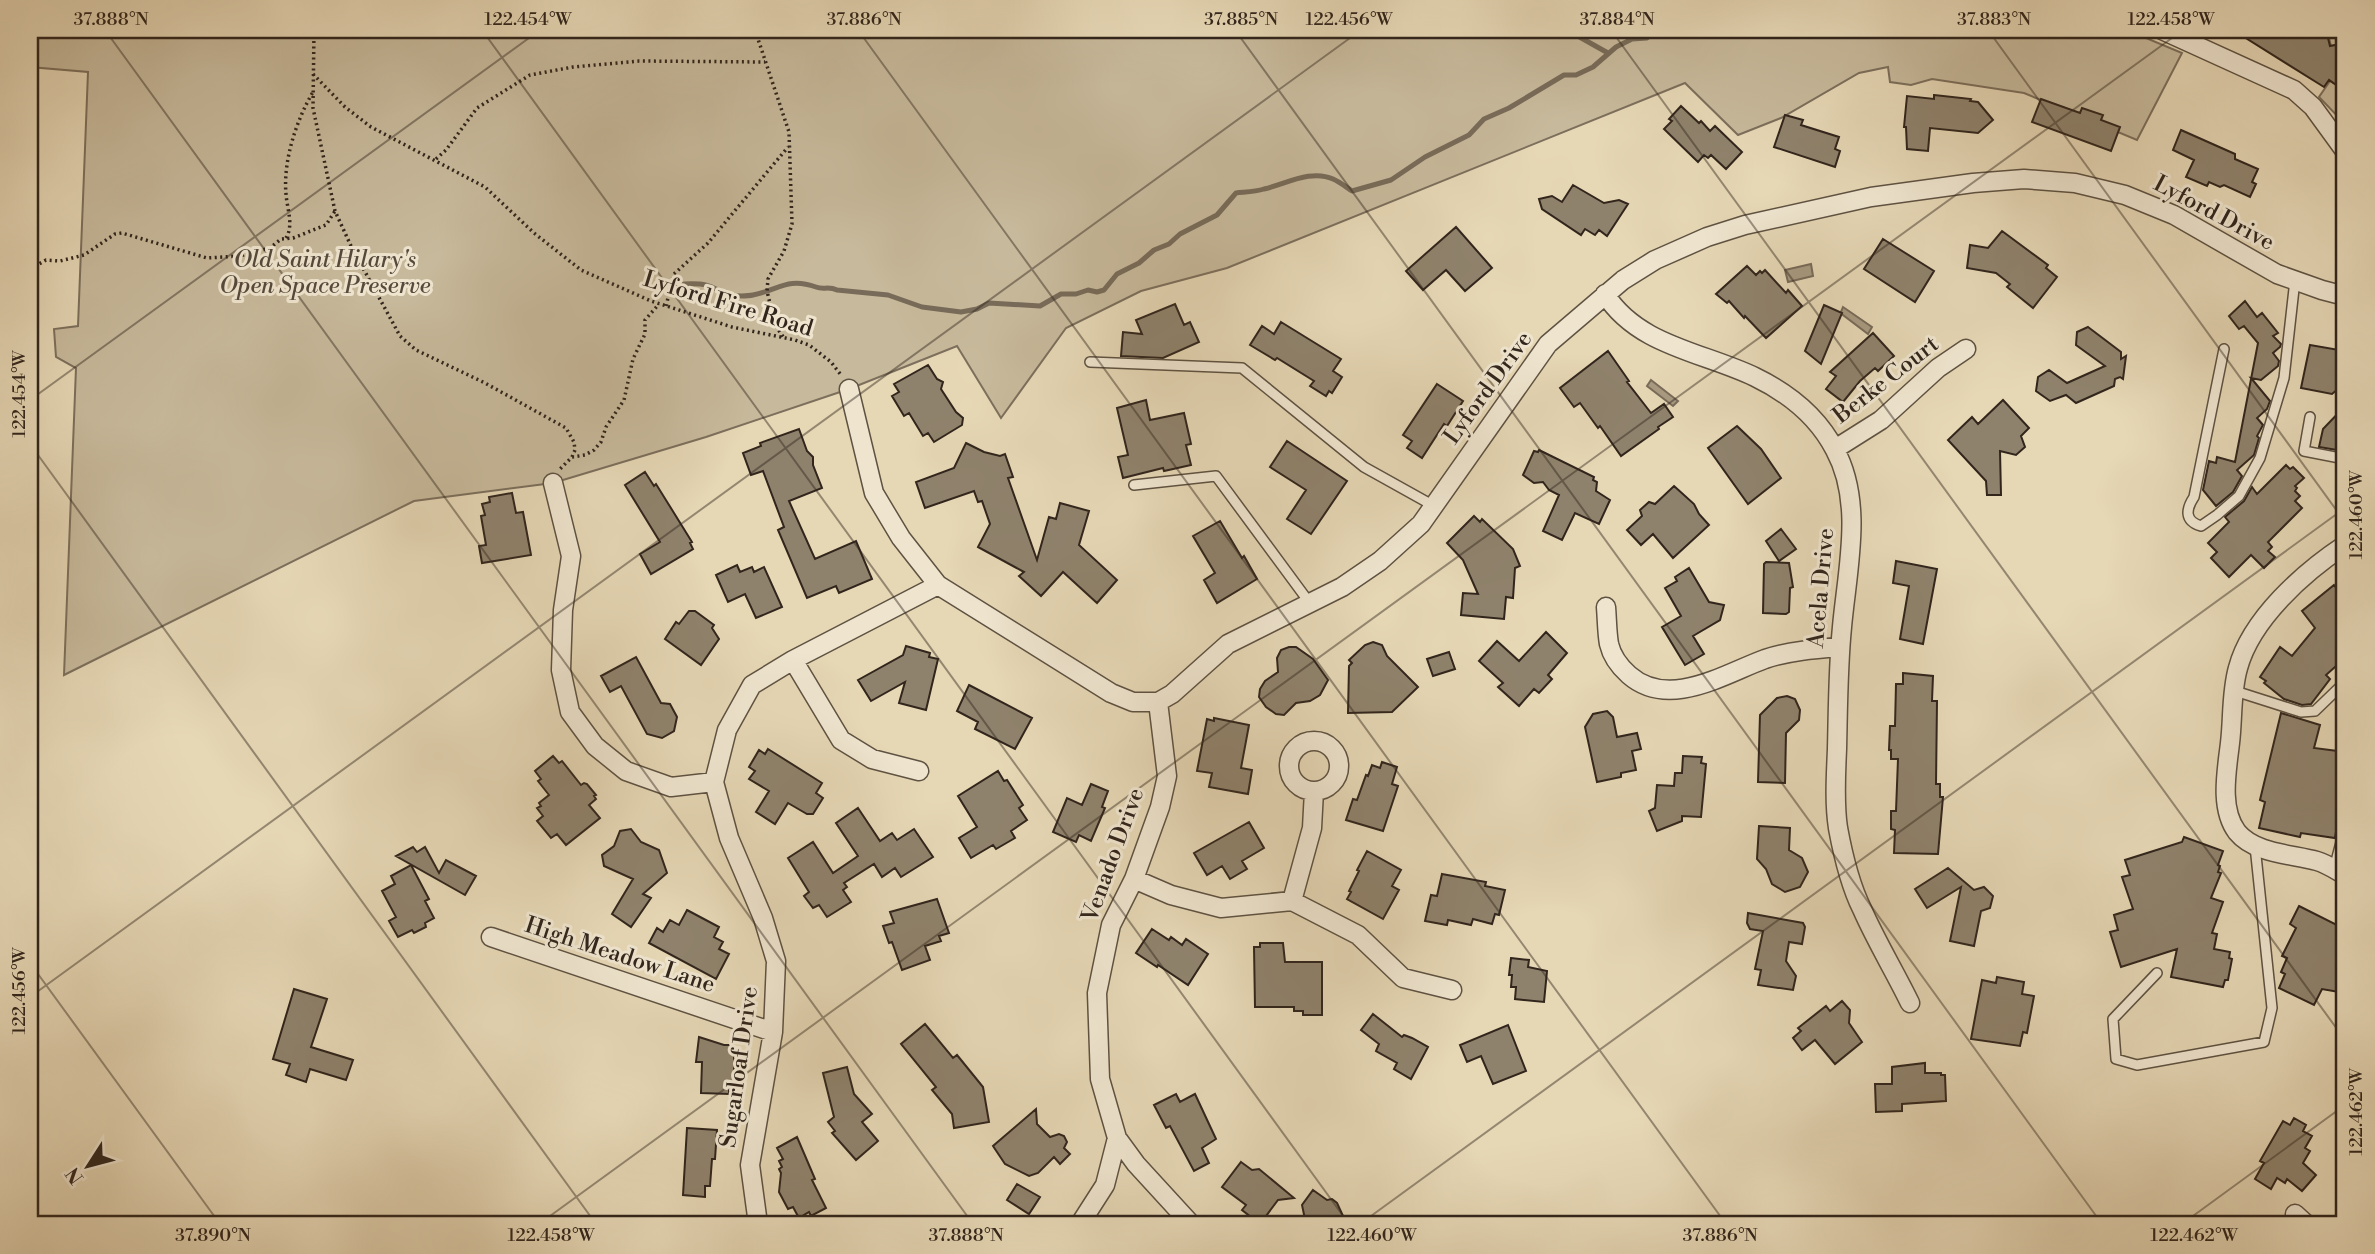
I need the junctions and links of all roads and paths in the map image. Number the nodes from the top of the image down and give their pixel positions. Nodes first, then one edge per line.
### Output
1 (314, 30) edge
2 (755, 30) edge
3 (2162, 30) edge
4 (765, 62) junction
5 (313, 74) junction
6 (313, 91) junction
7 (789, 145) junction
8 (2345, 150) edge
9 (436, 159) junction
10 (335, 211) junction
11 (286, 238) junction
12 (30, 269) edge
13 (2295, 280) junction
14 (1605, 294) junction
15 (2345, 296) edge
16 (659, 304) junction
17 (666, 306) junction
18 (784, 338) junction
19 (1966, 349) dead end
20 (2224, 349) dead end
21 (1090, 362) dead end
22 (849, 389) joint
23 (2310, 417) dead end
24 (1835, 449) junction
25 (572, 457) junction
26 (2345, 459) edge
27 (554, 483) joint
28 (1134, 485) dead end
29 (1434, 506) junction
30 (2345, 545) edge
31 (938, 585) junction
32 (1309, 602) junction
33 (1606, 607) dead end
34 (1840, 647) junction
35 (793, 660) junction
36 (2345, 682) edge
37 (2235, 691) junction
38 (1158, 702) junction
39 (919, 771) dead end
40 (714, 782) junction
41 (1314, 791) dead end
42 (2345, 827) edge
43 (2255, 846) junction
44 (2340, 872) edge
45 (1134, 879) junction
46 (1292, 901) junction
47 (491, 937) dead end
48 (2157, 974) dead end
49 (1452, 990) dead end
50 (1910, 1003) dead end
51 (773, 1032) junction
52 (1117, 1138) junction
53 (758, 1224) edge
54 (1080, 1224) edge
55 (1191, 1224) edge

1 - 5 path
2 - 4 path
3 - 8 street
4 - 7 path
4 - 9 path
5 - 6 path
5 - 9 path, Lyford Fire Road
6 - 10 path
6 - 11 path
7 - 17 path
7 - 18 path
9 - 16 path, Lyford Fire Road
10 - 11 path
10 - 25 path
11 - 12 path
13 - 14 street, Lyford Drive
13 - 15 street, Lyford Drive
13 - 20 lane
14 - 24 street, Acela Drive
14 - 29 street, Lyford Drive
16 - 17 path, Lyford Fire Road
16 - 25 path
17 - 18 path, Lyford Fire Road
18 - 22 path, Lyford Fire Road
19 - 24 street, Berke Court
21 - 29 lane
22 - 31 street
23 - 26 lane
24 - 34 street, Acela Drive
25 - 27 path
27 - 40 street
28 - 32 lane
29 - 32 street, Lyford Drive
30 - 37 street
31 - 35 street, Sugarloaf Drive
31 - 38 street
32 - 38 street, Lyford Drive
33 - 34 street
34 - 50 street, Acela Drive
35 - 39 street
35 - 40 street, Sugarloaf Drive
36 - 37 lane
37 - 43 street
38 - 45 street, Venado Drive
40 - 51 street, Sugarloaf Drive
41 - 46 street
42 - 44 lane
43 - 44 street
43 - 48 lane
45 - 46 street
45 - 52 street, Venado Drive
46 - 49 street
47 - 51 street, High Meadow Lane
51 - 53 street, Sugarloaf Drive
52 - 54 street
52 - 55 street

